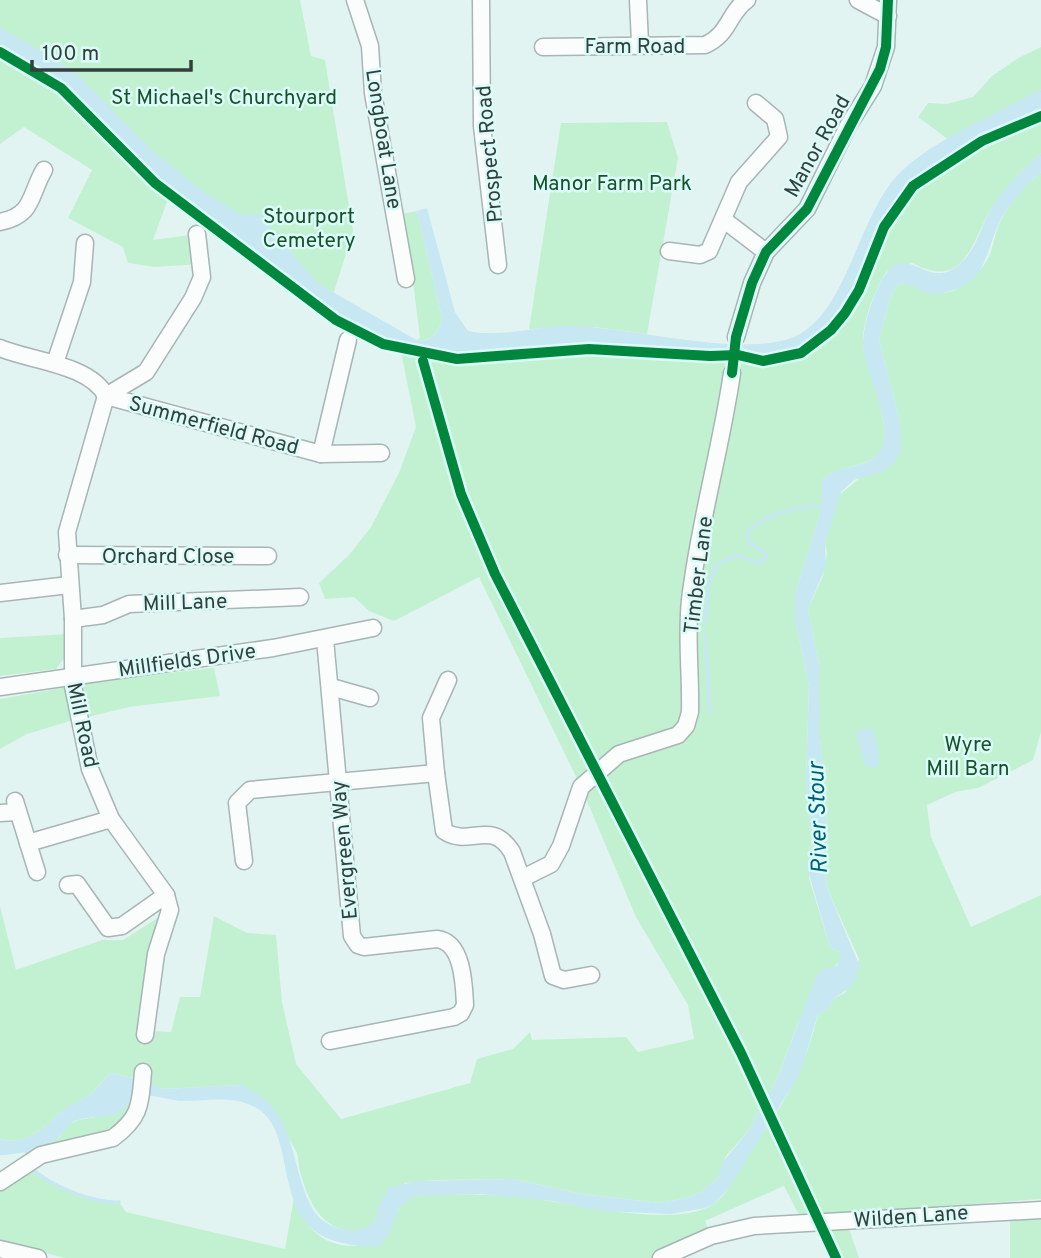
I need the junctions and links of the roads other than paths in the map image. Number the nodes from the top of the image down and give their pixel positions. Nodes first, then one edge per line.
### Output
1 (355, 0) edge
2 (481, 0) edge
3 (638, 0) edge
4 (858, 0) edge
5 (741, 2) edge
6 (888, 8) edge
7 (640, 43) junction
8 (543, 47) dead end
9 (756, 103) dead end
10 (44, 170) dead end
11 (724, 220) junction
12 (0, 222) edge
13 (197, 234) dead end
14 (85, 243) dead end
15 (669, 251) dead end
16 (766, 252) junction
17 (498, 265) dead end
18 (406, 279) dead end
19 (736, 337) dead end
20 (348, 340) dead end
21 (0, 348) edge
22 (55, 363) junction
23 (732, 373) dead end
24 (106, 396) junction
25 (382, 453) dead end
26 (321, 454) junction
27 (67, 555) junction
28 (268, 556) dead end
29 (69, 585) junction
30 (0, 593) edge
31 (300, 597) dead end
32 (74, 619) junction
33 (373, 628) dead end
34 (325, 639) junction
35 (72, 676) junction
36 (448, 680) dead end
37 (0, 687) edge
38 (331, 687) junction
39 (370, 698) dead end
40 (436, 773) junction
41 (339, 782) junction
42 (0, 813) edge
43 (111, 819) junction
44 (29, 843) junction
45 (244, 861) dead end
46 (37, 872) dead end
47 (523, 878) junction
48 (68, 885) dead end
49 (166, 895) junction
50 (591, 975) dead end
51 (145, 1035) dead end
52 (330, 1041) dead end
53 (143, 1072) dead end
54 (0, 1182) edge
55 (1041, 1210) edge
56 (0, 1249) edge
57 (38, 1258) edge
58 (661, 1258) edge

1 - 18 street, Longboat Lane
2 - 17 street, Prospect Road
3 - 7 street
4 - 6 street
5 - 7 street, Farm Road
6 - 16 street, Manor Road
7 - 8 street, Farm Road
9 - 11 street
10 - 12 street
11 - 15 street
11 - 16 street
13 - 24 street
14 - 22 street
16 - 19 street, Manor Road
20 - 26 street, Summerfield Road
21 - 22 street
22 - 24 street
23 - 47 street, Timber Lane
24 - 26 street, Summerfield Road
24 - 27 street, Mill Road
25 - 26 street, Summerfield Road
27 - 28 street, Orchard Close
27 - 29 street, Mill Road
29 - 30 street
29 - 32 street, Mill Road
31 - 32 street, Mill Lane
32 - 35 street, Mill Road
33 - 34 street, Millfields Drive
34 - 35 street, Millfields Drive
34 - 38 street, Evergreen Way
35 - 37 street, Millfields Drive
35 - 43 street, Mill Road
36 - 40 street
38 - 39 street
38 - 41 street, Evergreen Way
40 - 41 street
40 - 47 street
41 - 45 street
41 - 52 street, Evergreen Way
42 - 44 street
43 - 44 street
43 - 49 street, Mill Road
44 - 46 street
47 - 50 street
48 - 49 street
49 - 51 street
53 - 54 street
55 - 58 street, Wilden Lane
56 - 57 street

